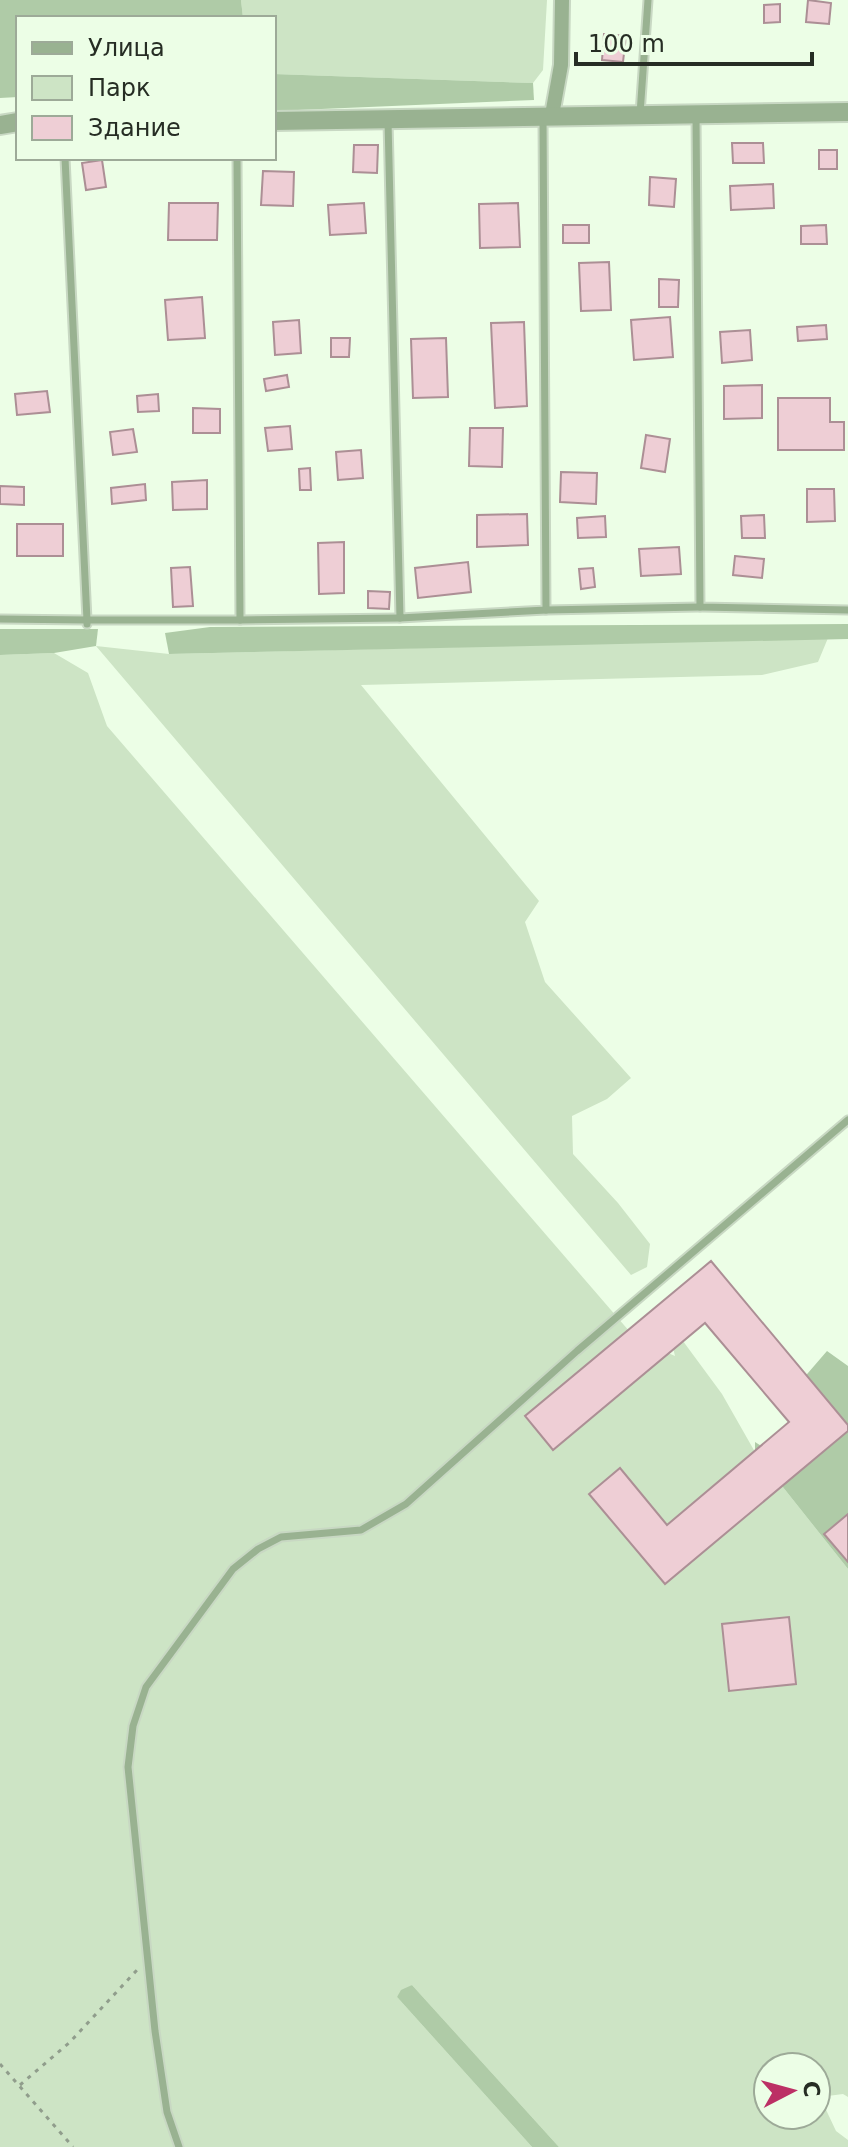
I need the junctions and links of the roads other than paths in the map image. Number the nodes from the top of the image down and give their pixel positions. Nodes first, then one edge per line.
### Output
1 (562, 0) edge
2 (648, 0) edge
3 (848, 112) edge
4 (640, 114) junction
5 (696, 114) junction
6 (548, 115) junction
7 (388, 119) junction
8 (276, 121) edge
9 (65, 160) edge
10 (237, 160) edge
11 (700, 607) junction
12 (546, 610) junction
13 (848, 610) edge
14 (400, 618) junction
15 (0, 619) edge
16 (240, 620) junction
17 (87, 622) junction
18 (848, 1120) edge
19 (179, 2147) edge

1 - 6 street
2 - 4 lane
3 - 5 street
4 - 5 street
4 - 6 street
5 - 11 lane
6 - 7 street
6 - 12 lane
7 - 8 street
7 - 14 lane
9 - 17 lane
10 - 16 lane
11 - 12 lane
11 - 13 lane
12 - 14 lane
14 - 16 lane
15 - 17 lane
16 - 17 lane
18 - 19 lane

